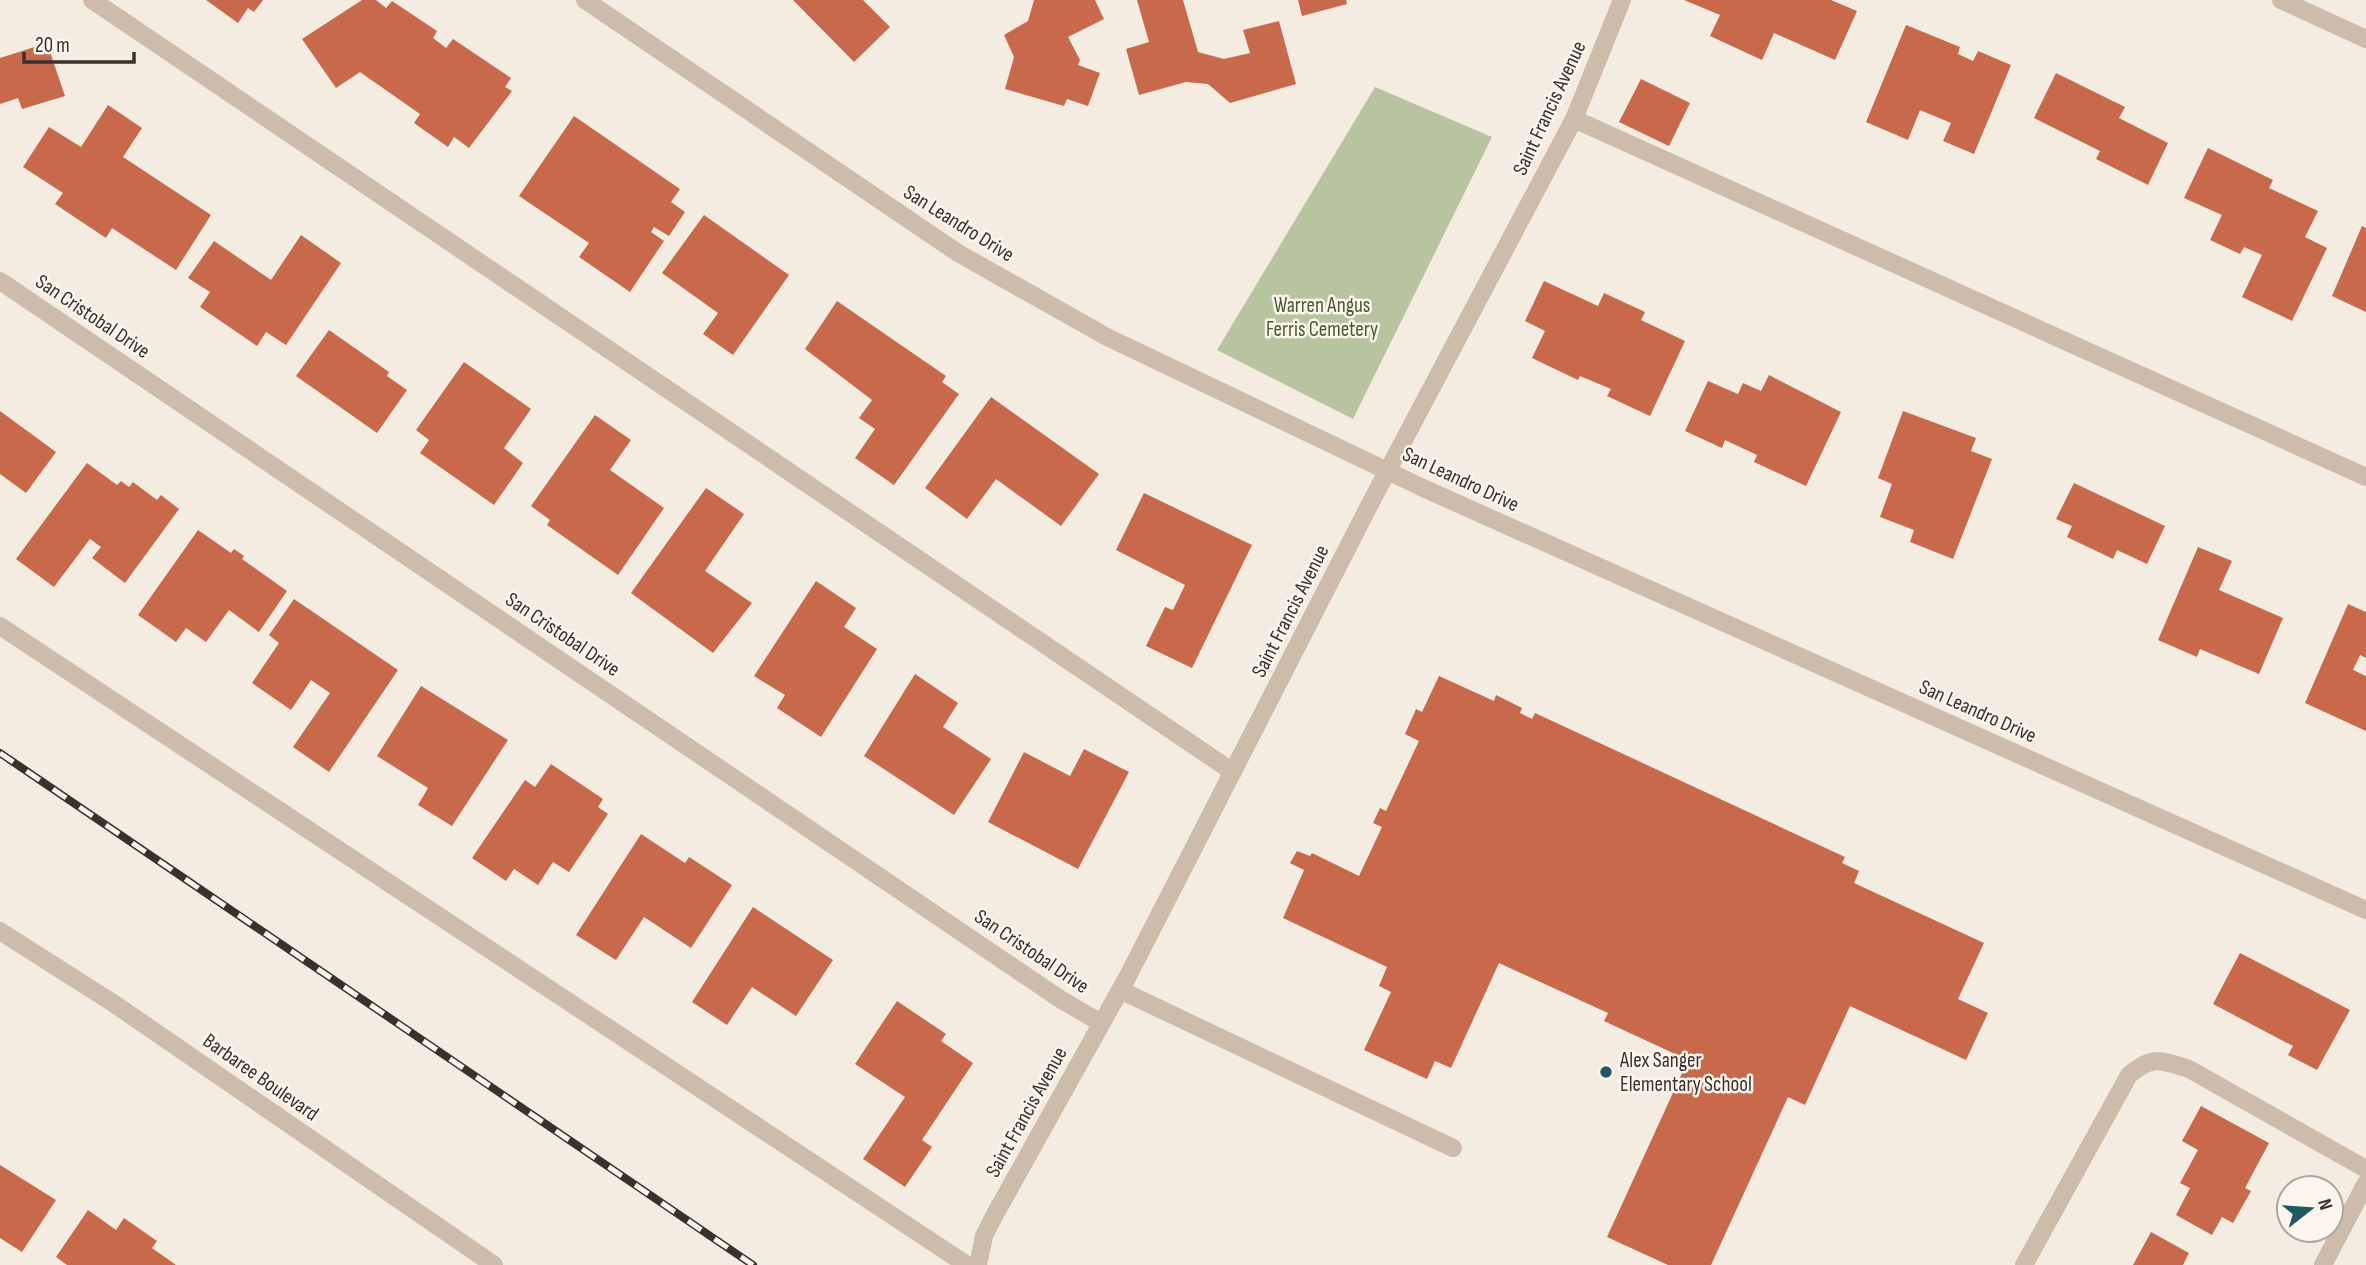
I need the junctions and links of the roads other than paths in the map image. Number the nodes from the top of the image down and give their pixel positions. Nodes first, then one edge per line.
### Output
1 (92, 0) edge
2 (584, 0) edge
3 (1622, 0) edge
4 (2281, 0) edge
5 (2366, 39) edge
6 (1574, 119) junction
7 (0, 281) edge
8 (1388, 470) junction
9 (2366, 477) edge
10 (0, 626) edge
11 (1233, 772) junction
12 (2366, 910) edge
13 (0, 931) edge
14 (1120, 990) junction
15 (1101, 1023) junction
16 (1453, 1148) dead end
17 (2366, 1169) edge
18 (2366, 1183) edge
19 (984, 1236) junction
20 (957, 1263) edge
21 (494, 1265) edge
22 (978, 1265) edge
23 (2024, 1265) edge
24 (2323, 1265) edge

1 - 11 street
2 - 8 street, San Leandro Drive
3 - 6 street, Saint Francis Avenue
4 - 5 street
6 - 8 street, Saint Francis Avenue
6 - 9 street
7 - 15 street, San Cristobal Drive
8 - 11 street, Saint Francis Avenue
8 - 12 street, San Leandro Drive
10 - 20 street
11 - 14 street, Saint Francis Avenue
13 - 21 street, Barbaree Boulevard
14 - 15 street, Saint Francis Avenue
14 - 16 street
15 - 19 street, Saint Francis Avenue
17 - 23 street
18 - 24 street
19 - 20 street, Saint Francis Avenue
19 - 22 street, Saint Francis Avenue

